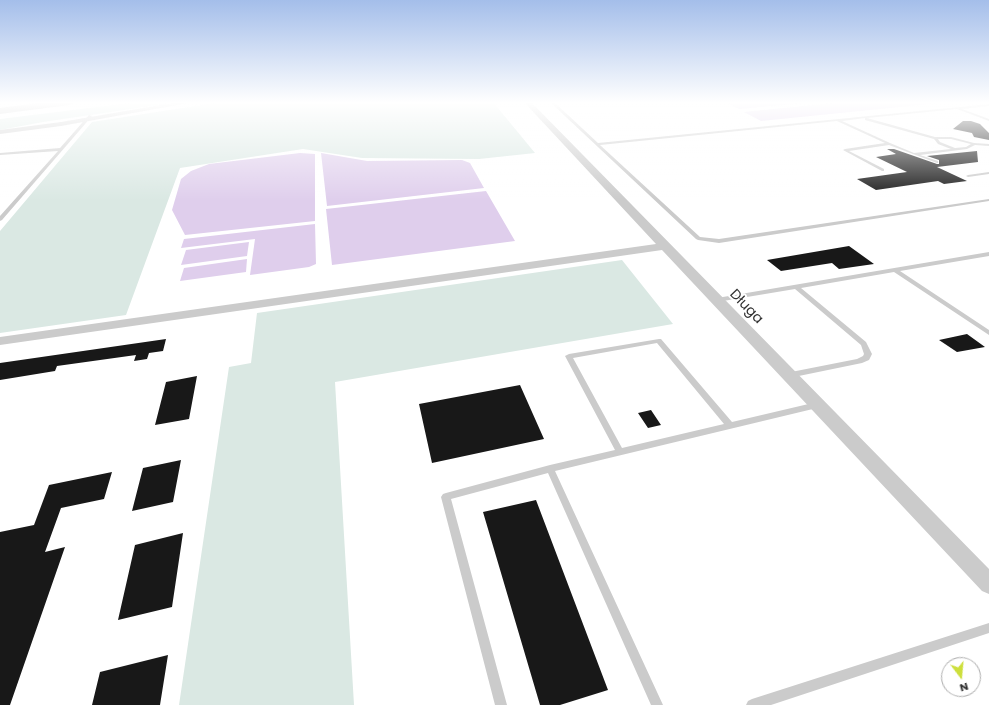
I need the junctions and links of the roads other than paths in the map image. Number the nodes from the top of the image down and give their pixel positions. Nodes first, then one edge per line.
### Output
1 (74, 135) edge
2 (559, 135) edge
3 (588, 135) edge
4 (689, 135) edge
5 (870, 135) edge
6 (924, 135) edge
7 (935, 138) junction
8 (598, 144) junction
9 (889, 144) junction
10 (974, 144) junction
11 (989, 145) edge
12 (62, 149) junction
13 (961, 149) junction
14 (0, 154) edge
15 (914, 154) junction
16 (937, 162) dead end
17 (882, 170) dead end
18 (989, 173) edge
19 (968, 176) dead end
20 (989, 200) edge
21 (0, 219) edge
22 (665, 246) junction
23 (989, 254) edge
24 (895, 270) junction
25 (797, 286) junction
26 (717, 300) junction
27 (989, 333) edge
28 (0, 341) edge
29 (789, 375) junction
30 (817, 405) junction
31 (730, 426) junction
32 (620, 452) junction
33 (550, 469) junction
34 (989, 584) edge
35 (989, 628) edge
36 (501, 705) edge
37 (657, 705) edge
38 (752, 705) edge

1 - 12 lane
2 - 22 street, Długa
3 - 8 lane
4 - 8 lane
5 - 9 lane
6 - 7 lane
7 - 10 lane
7 - 13 lane
8 - 20 lane
9 - 15 lane
9 - 17 lane
10 - 11 lane
10 - 13 lane
12 - 14 lane
12 - 21 lane
13 - 15 lane
15 - 16 lane
18 - 19 lane
22 - 26 street, Długa
22 - 28 street
23 - 24 lane
24 - 25 lane
24 - 27 lane
25 - 26 lane
25 - 29 lane
26 - 29 street, Długa
29 - 30 street, Długa
30 - 31 lane
30 - 34 street, Długa
31 - 32 lane
31 - 32 lane
32 - 33 lane
33 - 36 lane
33 - 37 lane
35 - 38 lane

